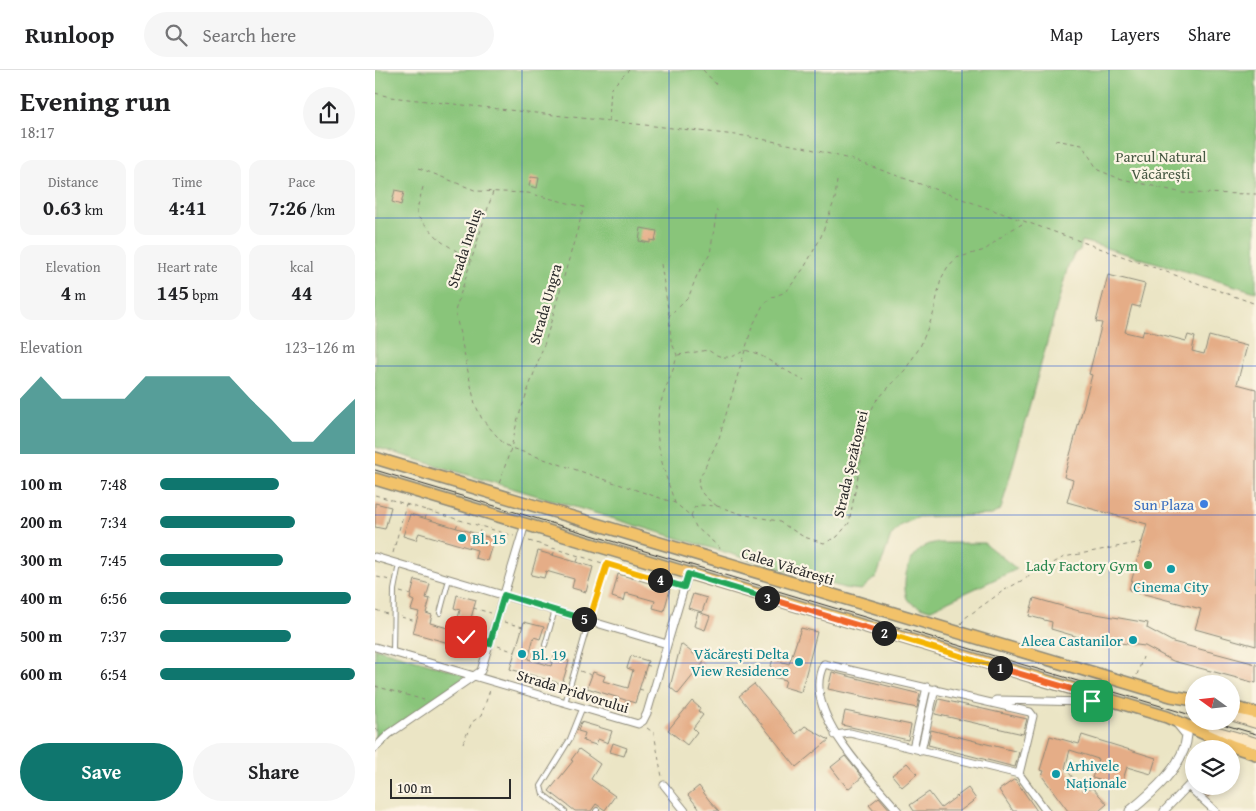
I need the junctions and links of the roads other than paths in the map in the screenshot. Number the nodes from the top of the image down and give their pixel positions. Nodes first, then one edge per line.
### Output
1 (375, 458) edge
2 (375, 479) edge
3 (525, 524) junction
4 (375, 557) edge
5 (399, 564) junction
6 (688, 574) junction
7 (449, 579) junction
8 (504, 595) junction
9 (555, 610) junction
10 (883, 610) junction
11 (440, 613) dead end
12 (589, 621) junction
13 (877, 631) junction
14 (667, 644) junction
15 (545, 645) dead end
16 (375, 647) edge
17 (393, 652) junction
18 (476, 676) junction
19 (927, 687) junction
20 (935, 689) junction
21 (1105, 699) junction
22 (980, 700) junction
23 (1185, 700) edge
24 (565, 703) junction
25 (582, 709) junction
26 (1240, 709) edge
27 (1256, 713) edge
28 (1167, 717) junction
29 (1240, 718) edge
30 (1256, 723) edge
31 (835, 735) junction
32 (1207, 735) junction
33 (1186, 740) edge
34 (1191, 740) edge
35 (1256, 743) edge
36 (1185, 746) edge
37 (375, 748) edge
38 (913, 748) junction
39 (921, 750) junction
40 (1256, 754) edge
41 (1019, 774) junction
42 (664, 785) road end
43 (1185, 789) edge
44 (1198, 795) edge
45 (565, 811) edge
46 (685, 811) edge
47 (898, 811) edge
48 (1047, 811) edge
49 (1131, 811) edge
50 (1165, 811) edge
51 (1215, 811) edge

1 - 10 main road, Calea Văcărești
2 - 3 main road
3 - 6 main road
3 - 8 street
4 - 5 street
5 - 7 street
5 - 17 lane
6 - 13 main road
6 - 14 street, Strada Pridvorului
7 - 8 street
7 - 11 lane
8 - 9 street
8 - 18 street
9 - 12 street
9 - 15 lane
10 - 13 main road
10 - 23 main road, Calea Văcărești
12 - 14 street
12 - 24 lane
13 - 21 main road
14 - 25 street, Strada Pridvorului
16 - 17 street, Strada Pridvorului
17 - 18 street, Strada Pridvorului
18 - 24 street, Strada Pridvorului
18 - 37 street
19 - 20 street
19 - 31 street
19 - 38 street
20 - 22 street
20 - 39 street
21 - 22 street
21 - 28 main road
22 - 41 street
24 - 25 street, Strada Pridvorului
25 - 45 lane
26 - 27 main road
28 - 32 main road
28 - 33 street
28 - 35 main road
29 - 30 main road
31 - 38 street
31 - 47 street
32 - 34 street
32 - 40 main road
36 - 49 street
38 - 39 street
39 - 41 street
41 - 48 street
42 - 46 street
43 - 50 street
44 - 51 street

